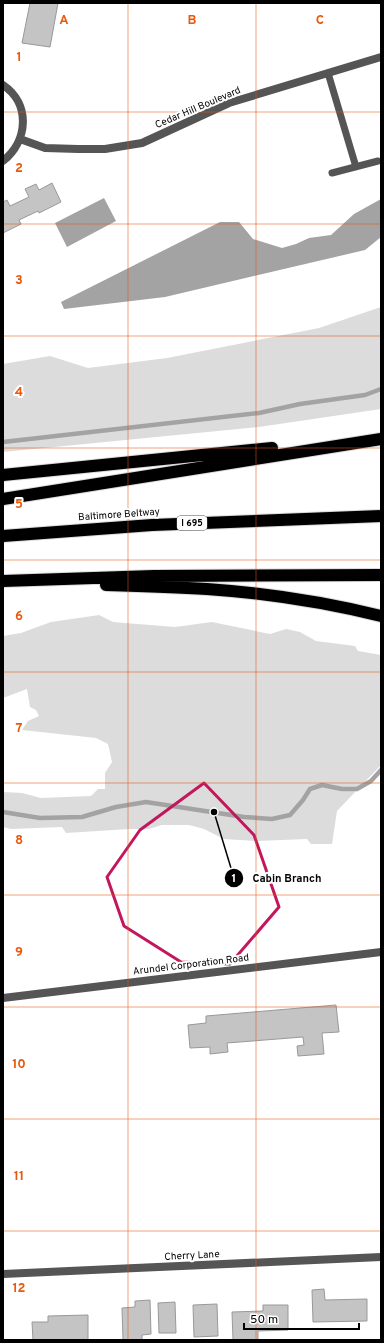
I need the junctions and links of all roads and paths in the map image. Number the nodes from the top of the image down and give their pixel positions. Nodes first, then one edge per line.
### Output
1 (381, 56) edge
2 (328, 72) junction
3 (3, 85) edge
4 (20, 139) junction
5 (3, 161) edge
6 (378, 161) dead end
7 (356, 167) junction
8 (332, 173) dead end
9 (381, 438) edge
10 (3, 475) edge
11 (3, 498) edge
12 (381, 516) edge
13 (3, 536) edge
14 (381, 575) edge
15 (6, 581) edge
16 (381, 616) edge
17 (381, 952) edge
18 (3, 998) edge
19 (381, 1257) edge
20 (3, 1274) edge

1 - 2 street, Cedar Hill Boulevard
2 - 4 street, Cedar Hill Boulevard
2 - 7 lane
3 - 4 street
4 - 5 street
6 - 7 lane
7 - 8 lane
9 - 10 highway
9 - 11 highway
12 - 13 highway, Baltimore Beltway / I 695
14 - 15 highway
15 - 16 highway
17 - 18 street, Arundel Corporation Road
19 - 20 street, Cherry Lane

